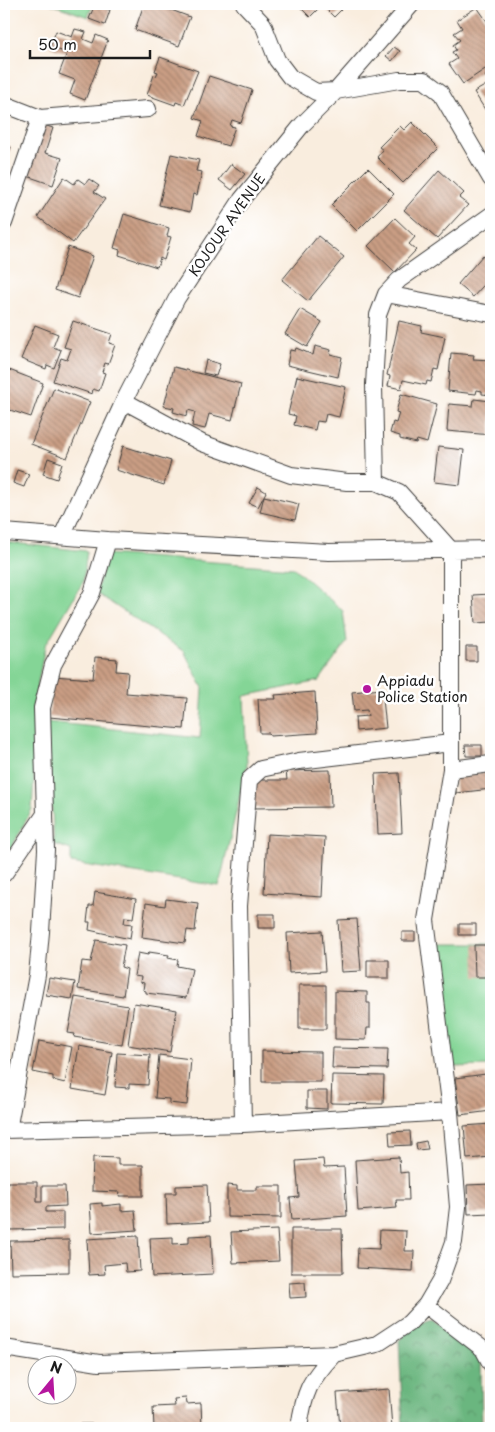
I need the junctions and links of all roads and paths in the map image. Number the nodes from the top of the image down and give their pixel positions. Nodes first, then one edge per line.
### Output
1 (244, 4) edge
2 (412, 4) edge
3 (336, 90) junction
4 (4, 104) edge
5 (148, 109) dead end
6 (40, 118) junction
7 (491, 179) edge
8 (491, 216) edge
9 (4, 223) edge
10 (386, 294) junction
11 (491, 314) edge
12 (124, 400) junction
13 (376, 482) junction
14 (4, 532) edge
15 (62, 536) junction
16 (108, 540) junction
17 (491, 549) edge
18 (451, 550) junction
19 (451, 743) junction
20 (491, 764) edge
21 (451, 769) junction
22 (45, 814) junction
23 (4, 874) edge
24 (450, 1112) junction
25 (243, 1124) junction
26 (6, 1130) edge
27 (426, 1305) junction
28 (4, 1348) edge
29 (334, 1354) junction
30 (491, 1364) edge
31 (299, 1428) edge

1 - 3 street
2 - 3 street, KOJOUR AVENUE
3 - 7 street
3 - 12 street, KOJOUR AVENUE
4 - 6 street
5 - 6 street
6 - 9 street
8 - 10 street
10 - 11 street
10 - 13 street
12 - 13 street
12 - 15 street, KOJOUR AVENUE
13 - 18 street
14 - 15 street
15 - 16 street
16 - 18 street
16 - 22 street
17 - 18 street
18 - 19 street
19 - 21 street
19 - 25 street
20 - 21 street
21 - 24 street
22 - 23 street
22 - 26 street
24 - 25 street
24 - 27 street
25 - 26 street
27 - 29 street
27 - 30 street
28 - 29 street
29 - 31 street

